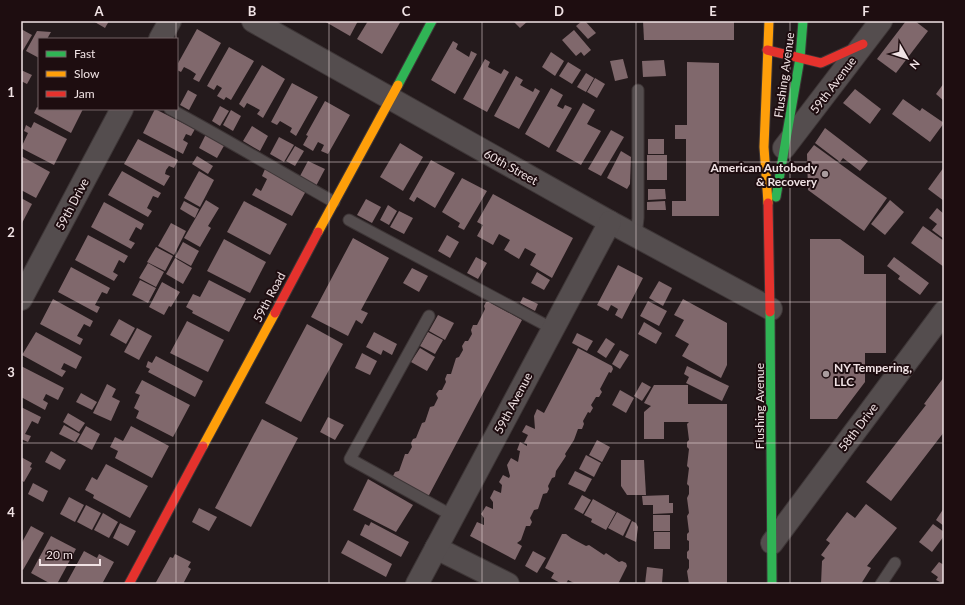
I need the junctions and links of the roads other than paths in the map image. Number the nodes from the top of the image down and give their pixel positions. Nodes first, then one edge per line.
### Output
1 (170, 21) edge
2 (253, 21) edge
3 (432, 21) edge
4 (769, 21) edge
5 (804, 21) edge
6 (881, 21) edge
7 (161, 38) edge
8 (863, 44) junction
9 (768, 50) junction
10 (800, 58) junction
11 (638, 90) dead end
12 (390, 98) junction
13 (121, 110) edge
14 (172, 110) edge
15 (784, 148) junction
16 (334, 202) junction
17 (349, 220) dead end
18 (610, 222) junction
19 (770, 228) junction
20 (636, 236) junction
21 (21, 299) edge
22 (771, 310) junction
23 (944, 312) edge
24 (429, 316) dead end
25 (553, 328) junction
26 (453, 516) junction
27 (772, 542) junction
28 (436, 548) junction
29 (895, 563) dead end
30 (129, 584) edge
31 (417, 584) edge
32 (508, 584) edge
33 (772, 584) edge
34 (881, 584) edge

1 - 7 street
2 - 12 street, 60th Street
3 - 12 main road, 59th Road
4 - 9 main road, Flushing Avenue
5 - 10 main road, Flushing Avenue
6 - 8 street, 59th Avenue
8 - 10 main road
8 - 15 street, 59th Avenue
9 - 10 main road
9 - 19 main road, Flushing Avenue
10 - 15 main road, Flushing Avenue
11 - 20 lane
12 - 16 main road, 59th Road
12 - 18 street, 60th Street
13 - 21 street, 59th Drive
14 - 16 lane
15 - 19 main road, Flushing Avenue
16 - 30 main road, 59th Road
17 - 25 lane
18 - 20 street, 60th Street
18 - 25 street, 59th Avenue
19 - 22 main road, Flushing Avenue
20 - 22 street, 60th Street
22 - 27 main road, Flushing Avenue
23 - 27 street, 58th Drive
24 - 26 lane
25 - 26 street, 59th Avenue
26 - 28 street, 59th Avenue
27 - 33 main road, Flushing Avenue
28 - 31 street, 59th Avenue
28 - 32 street
29 - 34 lane

